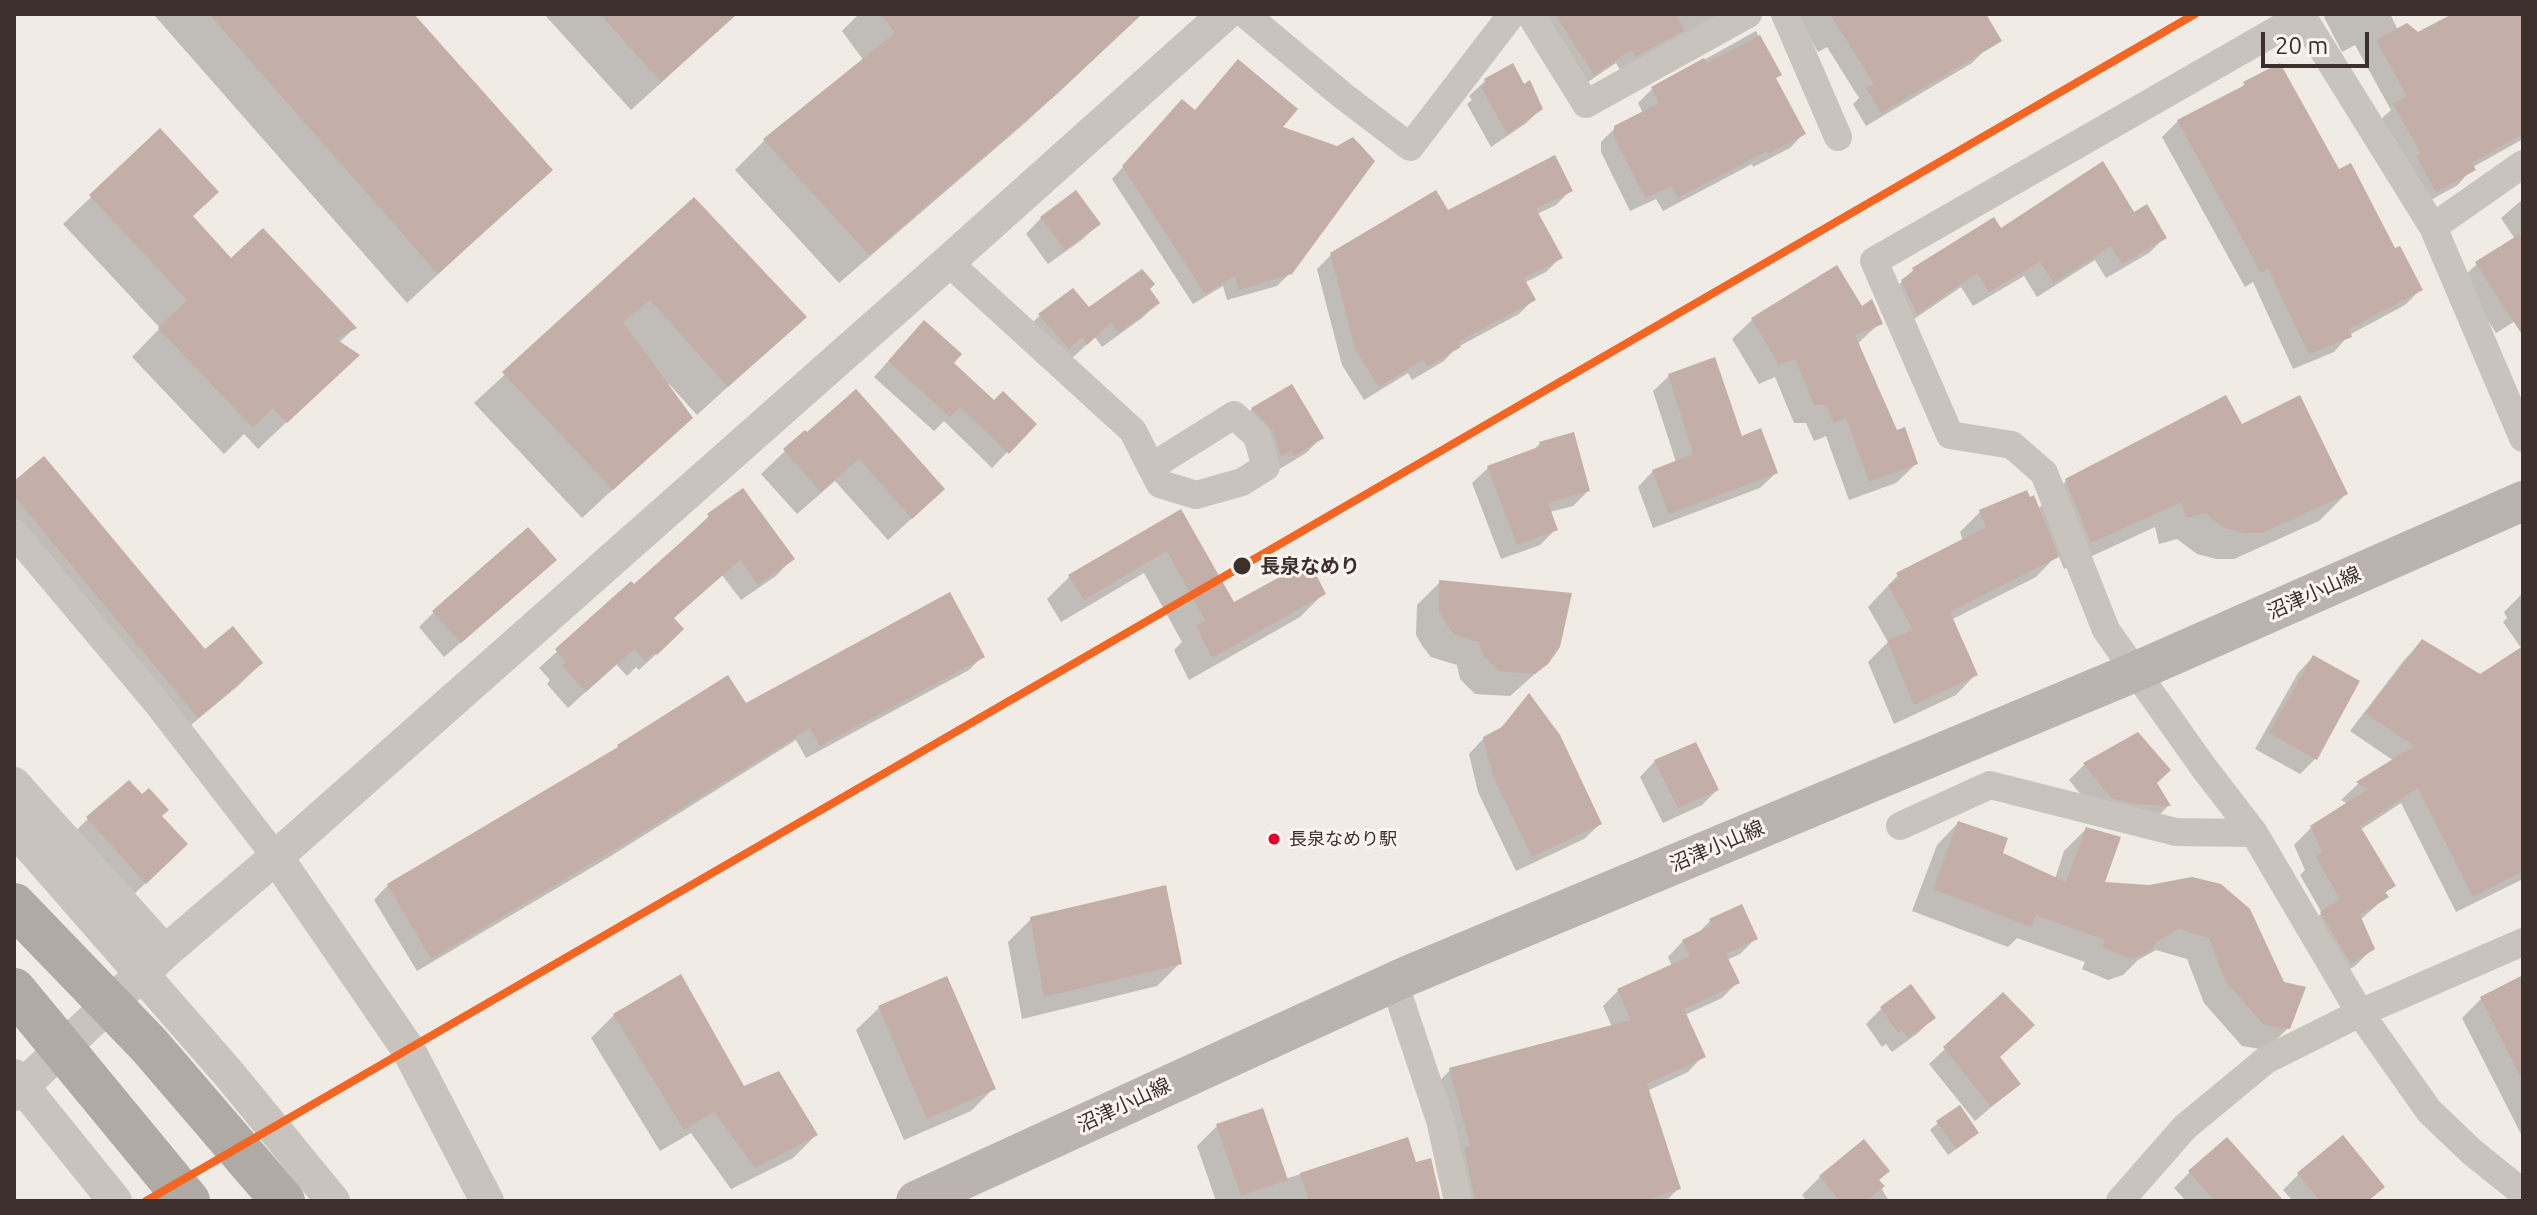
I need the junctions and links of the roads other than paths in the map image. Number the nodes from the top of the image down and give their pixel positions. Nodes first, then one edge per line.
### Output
1 (1225, 14) edge
2 (1245, 14) edge
3 (1512, 14) edge
4 (1530, 14) edge
5 (1748, 14) edge
6 (1785, 14) edge
7 (2303, 15) edge
8 (1838, 137) dead end
9 (2523, 164) edge
10 (2433, 227) junction
11 (948, 262) junction
12 (2523, 438) edge
13 (1151, 467) dead end
14 (2523, 501) edge
15 (14, 533) edge
16 (2137, 671) junction
17 (14, 784) edge
18 (1900, 826) dead end
19 (14, 828) edge
20 (2254, 833) junction
21 (276, 857) junction
22 (14, 905) edge
23 (14, 913) edge
24 (2523, 942) edge
25 (165, 952) junction
26 (1394, 982) junction
27 (14, 990) edge
28 (2360, 1013) junction
29 (14, 1076) edge
30 (14, 1094) edge
31 (2523, 1193) edge
32 (115, 1201) edge
33 (188, 1201) edge
34 (256, 1201) edge
35 (283, 1201) edge
36 (333, 1201) edge
37 (487, 1201) edge
38 (916, 1201) edge
39 (1458, 1201) edge
40 (2120, 1201) edge

1 - 11 street
2 - 3 street
4 - 5 street
6 - 8 street
7 - 10 street
7 - 16 street
9 - 10 street
10 - 12 street
11 - 13 street
11 - 21 street
14 - 16 main road, 沼津小山線
15 - 21 street
16 - 20 street
16 - 26 main road, 沼津小山線
17 - 25 street
18 - 20 street
19 - 36 street, bridge
20 - 28 street
21 - 25 street
21 - 37 street
22 - 35 highway, bridge
23 - 34 highway
24 - 28 street
25 - 30 street
26 - 38 main road, 沼津小山線
26 - 39 street
27 - 33 highway, bridge
28 - 31 street
28 - 40 street
29 - 32 street, bridge

